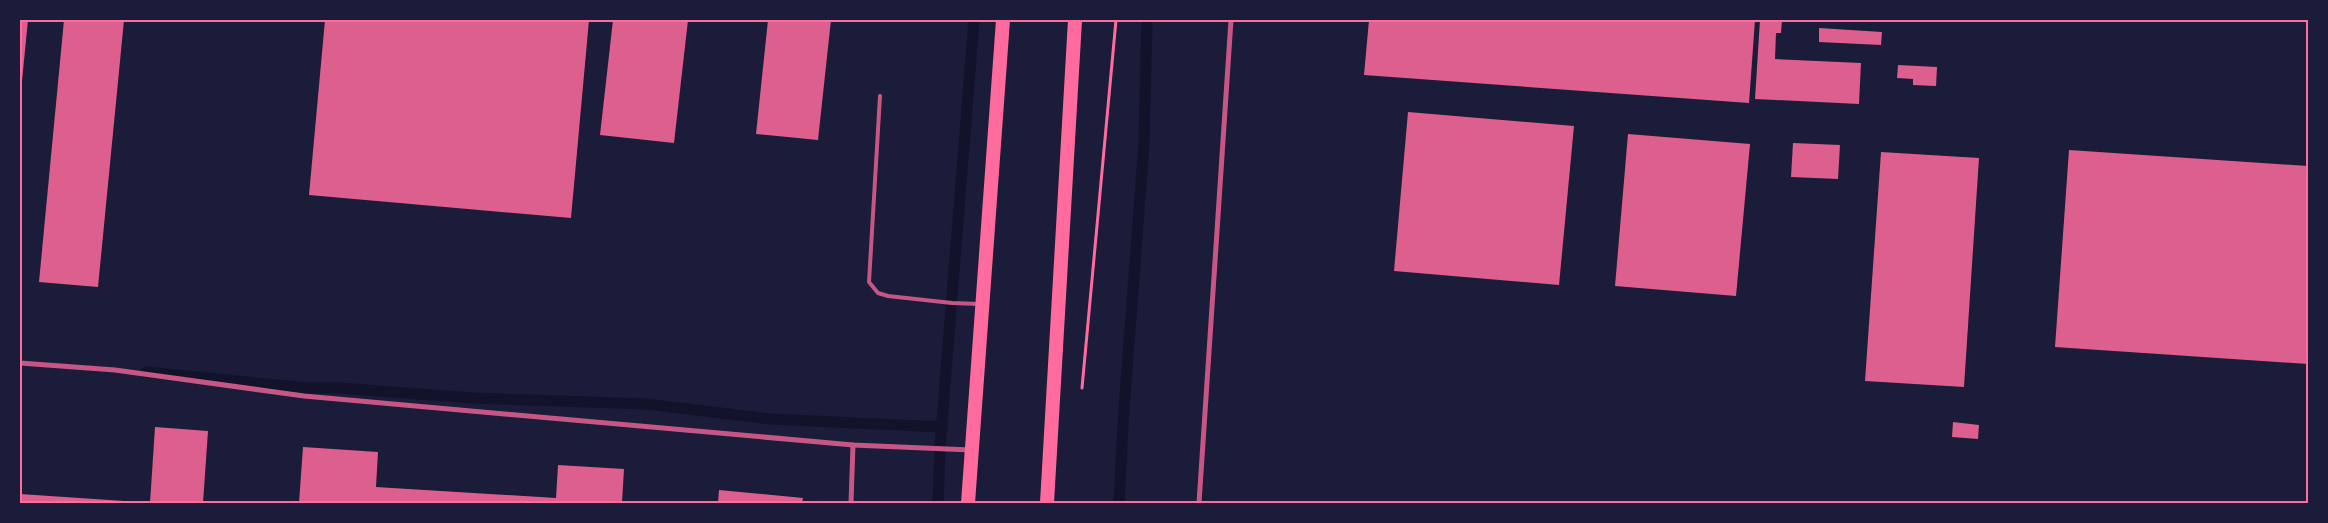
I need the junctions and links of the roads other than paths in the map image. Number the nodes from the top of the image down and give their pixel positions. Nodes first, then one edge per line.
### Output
1 (1003, 20) edge
2 (1075, 20) edge
3 (1231, 20) edge
4 (880, 96) dead end
5 (982, 304) junction
6 (20, 363) edge
7 (853, 445) junction
8 (971, 450) junction
9 (851, 503) edge
10 (968, 503) edge
11 (1047, 503) edge
12 (1198, 503) edge

1 - 5 highway
2 - 11 highway
3 - 12 street
4 - 5 lane
5 - 8 highway
6 - 7 street
7 - 8 street
7 - 9 street
8 - 10 highway

